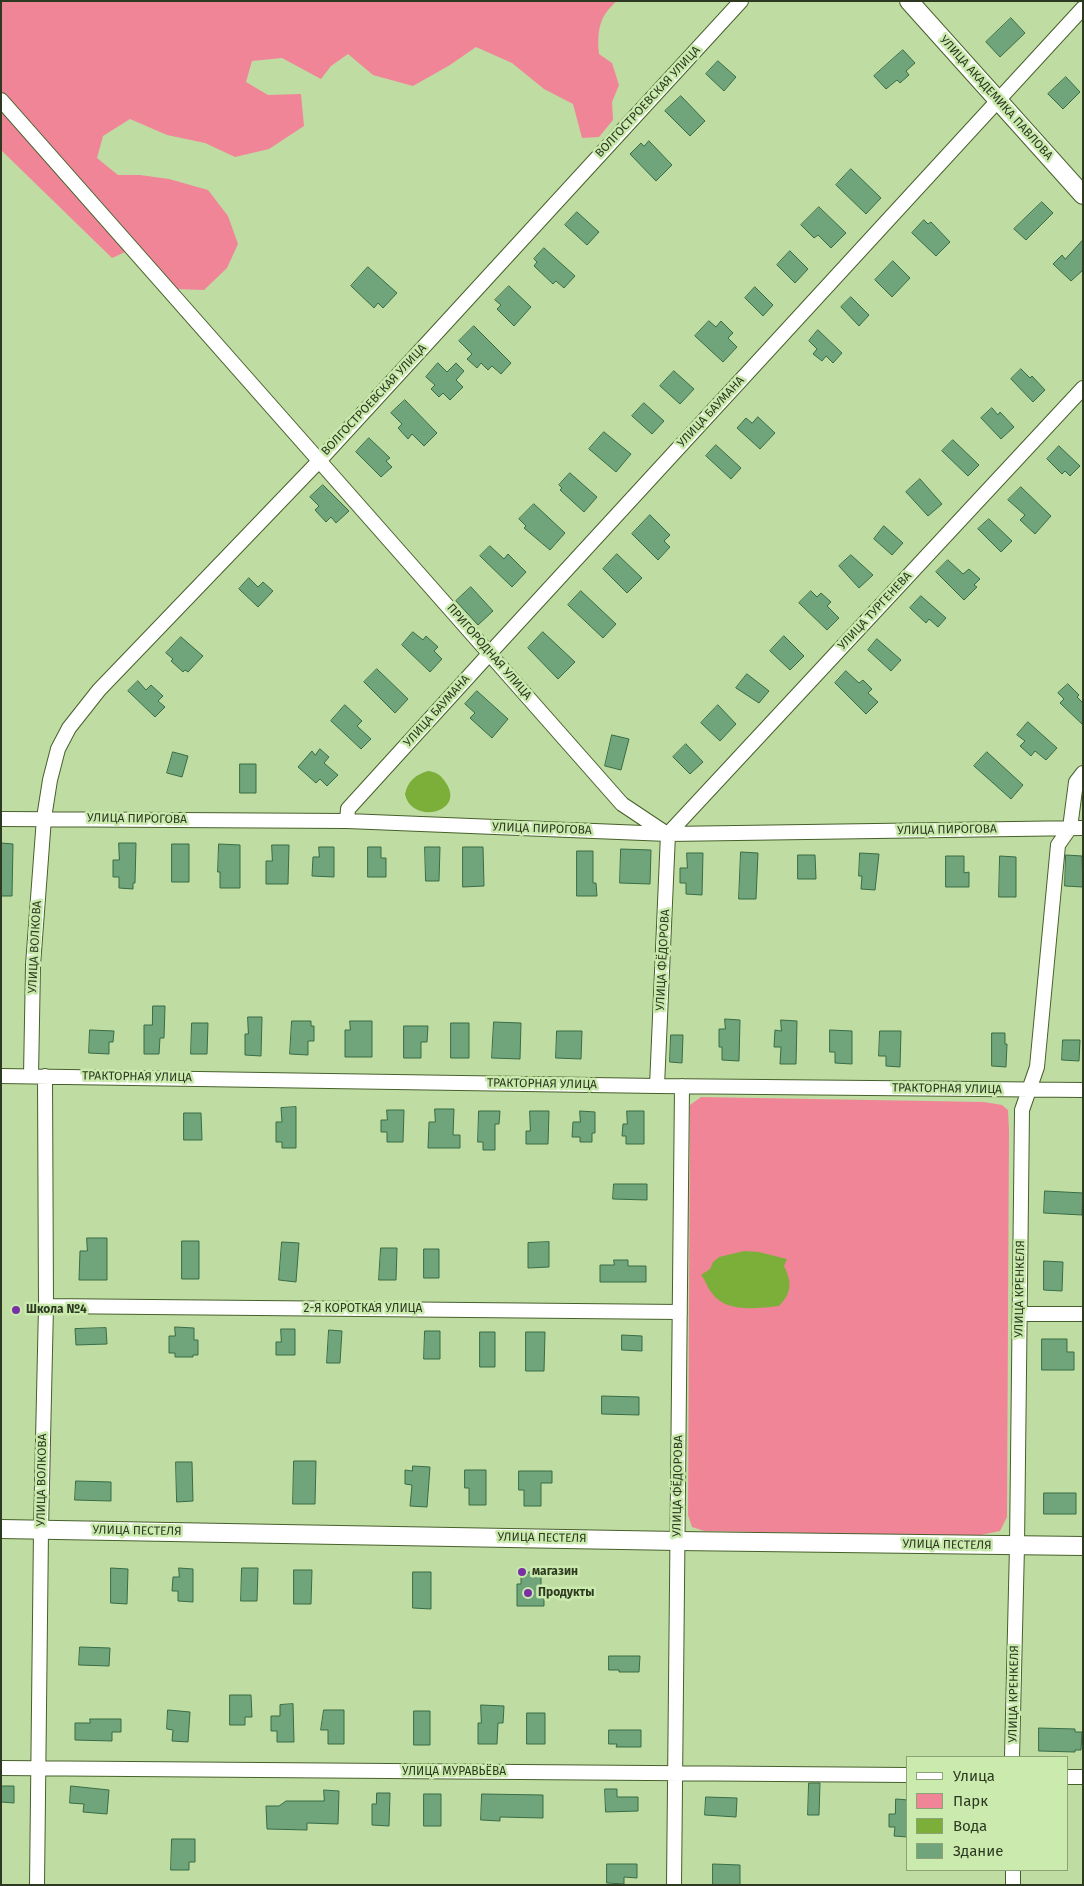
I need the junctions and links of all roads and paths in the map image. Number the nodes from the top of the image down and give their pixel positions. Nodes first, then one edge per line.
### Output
1 (741, 1) edge
2 (909, 1) edge
3 (1083, 8) edge
4 (1, 100) edge
5 (998, 100) junction
6 (1083, 195) edge
7 (1083, 388) edge
8 (319, 461) junction
9 (490, 653) junction
10 (1083, 774) edge
11 (44, 818) junction
12 (1, 819) edge
13 (347, 821) junction
14 (1076, 828) edge
15 (668, 834) junction
16 (1, 1076) edge
17 (31, 1076) junction
18 (45, 1076) junction
19 (657, 1086) junction
20 (682, 1086) junction
21 (1028, 1090) junction
22 (1083, 1090) edge
23 (46, 1306) junction
24 (680, 1312) junction
25 (1020, 1314) junction
26 (1083, 1314) edge
27 (1, 1529) edge
28 (41, 1530) junction
29 (678, 1541) junction
30 (1017, 1546) junction
31 (1083, 1546) edge
32 (1012, 1756) edge
33 (1, 1768) edge
34 (38, 1769) junction
35 (675, 1773) junction
36 (906, 1775) edge
37 (1069, 1777) edge
38 (1083, 1777) edge
39 (1013, 1871) edge
40 (37, 1885) edge
41 (674, 1885) edge
42 (1013, 1885) edge

1 - 8 street, ВОЛГОСТРОЕВСКАЯ УЛИЦА
2 - 5 street, УЛИЦА АКАДЕМИКА ПАВЛОВА
3 - 5 street, УЛИЦА БАУМАНА
4 - 8 street, ПРИГОРОДНАЯ УЛИЦА
5 - 6 street, УЛИЦА АКАДЕМИКА ПАВЛОВА
5 - 9 street, УЛИЦА БАУМАНА
7 - 15 street, УЛИЦА ТУРГЕНЕВА
8 - 9 street, ПРИГОРОДНАЯ УЛИЦА
8 - 11 street, ВОЛГОСТРОЕВСКАЯ УЛИЦА
9 - 13 street, УЛИЦА БАУМАНА
9 - 15 street, ПРИГОРОДНАЯ УЛИЦА
10 - 14 street
11 - 12 street, УЛИЦА ПИРОГОВА
11 - 13 street, УЛИЦА ПИРОГОВА
11 - 17 street, УЛИЦА ВОЛКОВА
13 - 15 street, УЛИЦА ПИРОГОВА
14 - 15 street, УЛИЦА ПИРОГОВА
14 - 21 street, УЛИЦА КРЕНКЕЛЯ
15 - 19 street, УЛИЦА ФЁДОРОВА
16 - 17 street, ТРАКТОРНАЯ УЛИЦА
17 - 18 street, ТРАКТОРНАЯ УЛИЦА
18 - 19 street, ТРАКТОРНАЯ УЛИЦА
18 - 23 street, УЛИЦА ВОЛКОВА
19 - 20 street, ТРАКТОРНАЯ УЛИЦА
20 - 21 street, ТРАКТОРНАЯ УЛИЦА
20 - 24 street, УЛИЦА ФЁДОРОВА
21 - 22 street, ТРАКТОРНАЯ УЛИЦА
21 - 25 street, УЛИЦА КРЕНКЕЛЯ
23 - 24 street, 2-Я КОРОТКАЯ УЛИЦА
23 - 28 street, УЛИЦА ВОЛКОВА
24 - 29 street, УЛИЦА ФЁДОРОВА
25 - 26 street
25 - 30 street, УЛИЦА КРЕНКЕЛЯ
27 - 28 street, УЛИЦА ПЕСТЕЛЯ
28 - 29 street, УЛИЦА ПЕСТЕЛЯ
28 - 34 street, УЛИЦА ВОЛКОВА
29 - 30 street, УЛИЦА ПЕСТЕЛЯ
29 - 35 street, УЛИЦА ФЁДОРОВА
30 - 31 street, УЛИЦА ПЕСТЕЛЯ
30 - 32 street, УЛИЦА КРЕНКЕЛЯ
33 - 34 street, УЛИЦА МУРАВЬЁВА
34 - 35 street, УЛИЦА МУРАВЬЁВА
34 - 40 street, УЛИЦА ВОЛКОВА
35 - 36 street, УЛИЦА МУРАВЬЁВА
35 - 41 street, УЛИЦА ФЁДОРОВА
37 - 38 street
39 - 42 street

